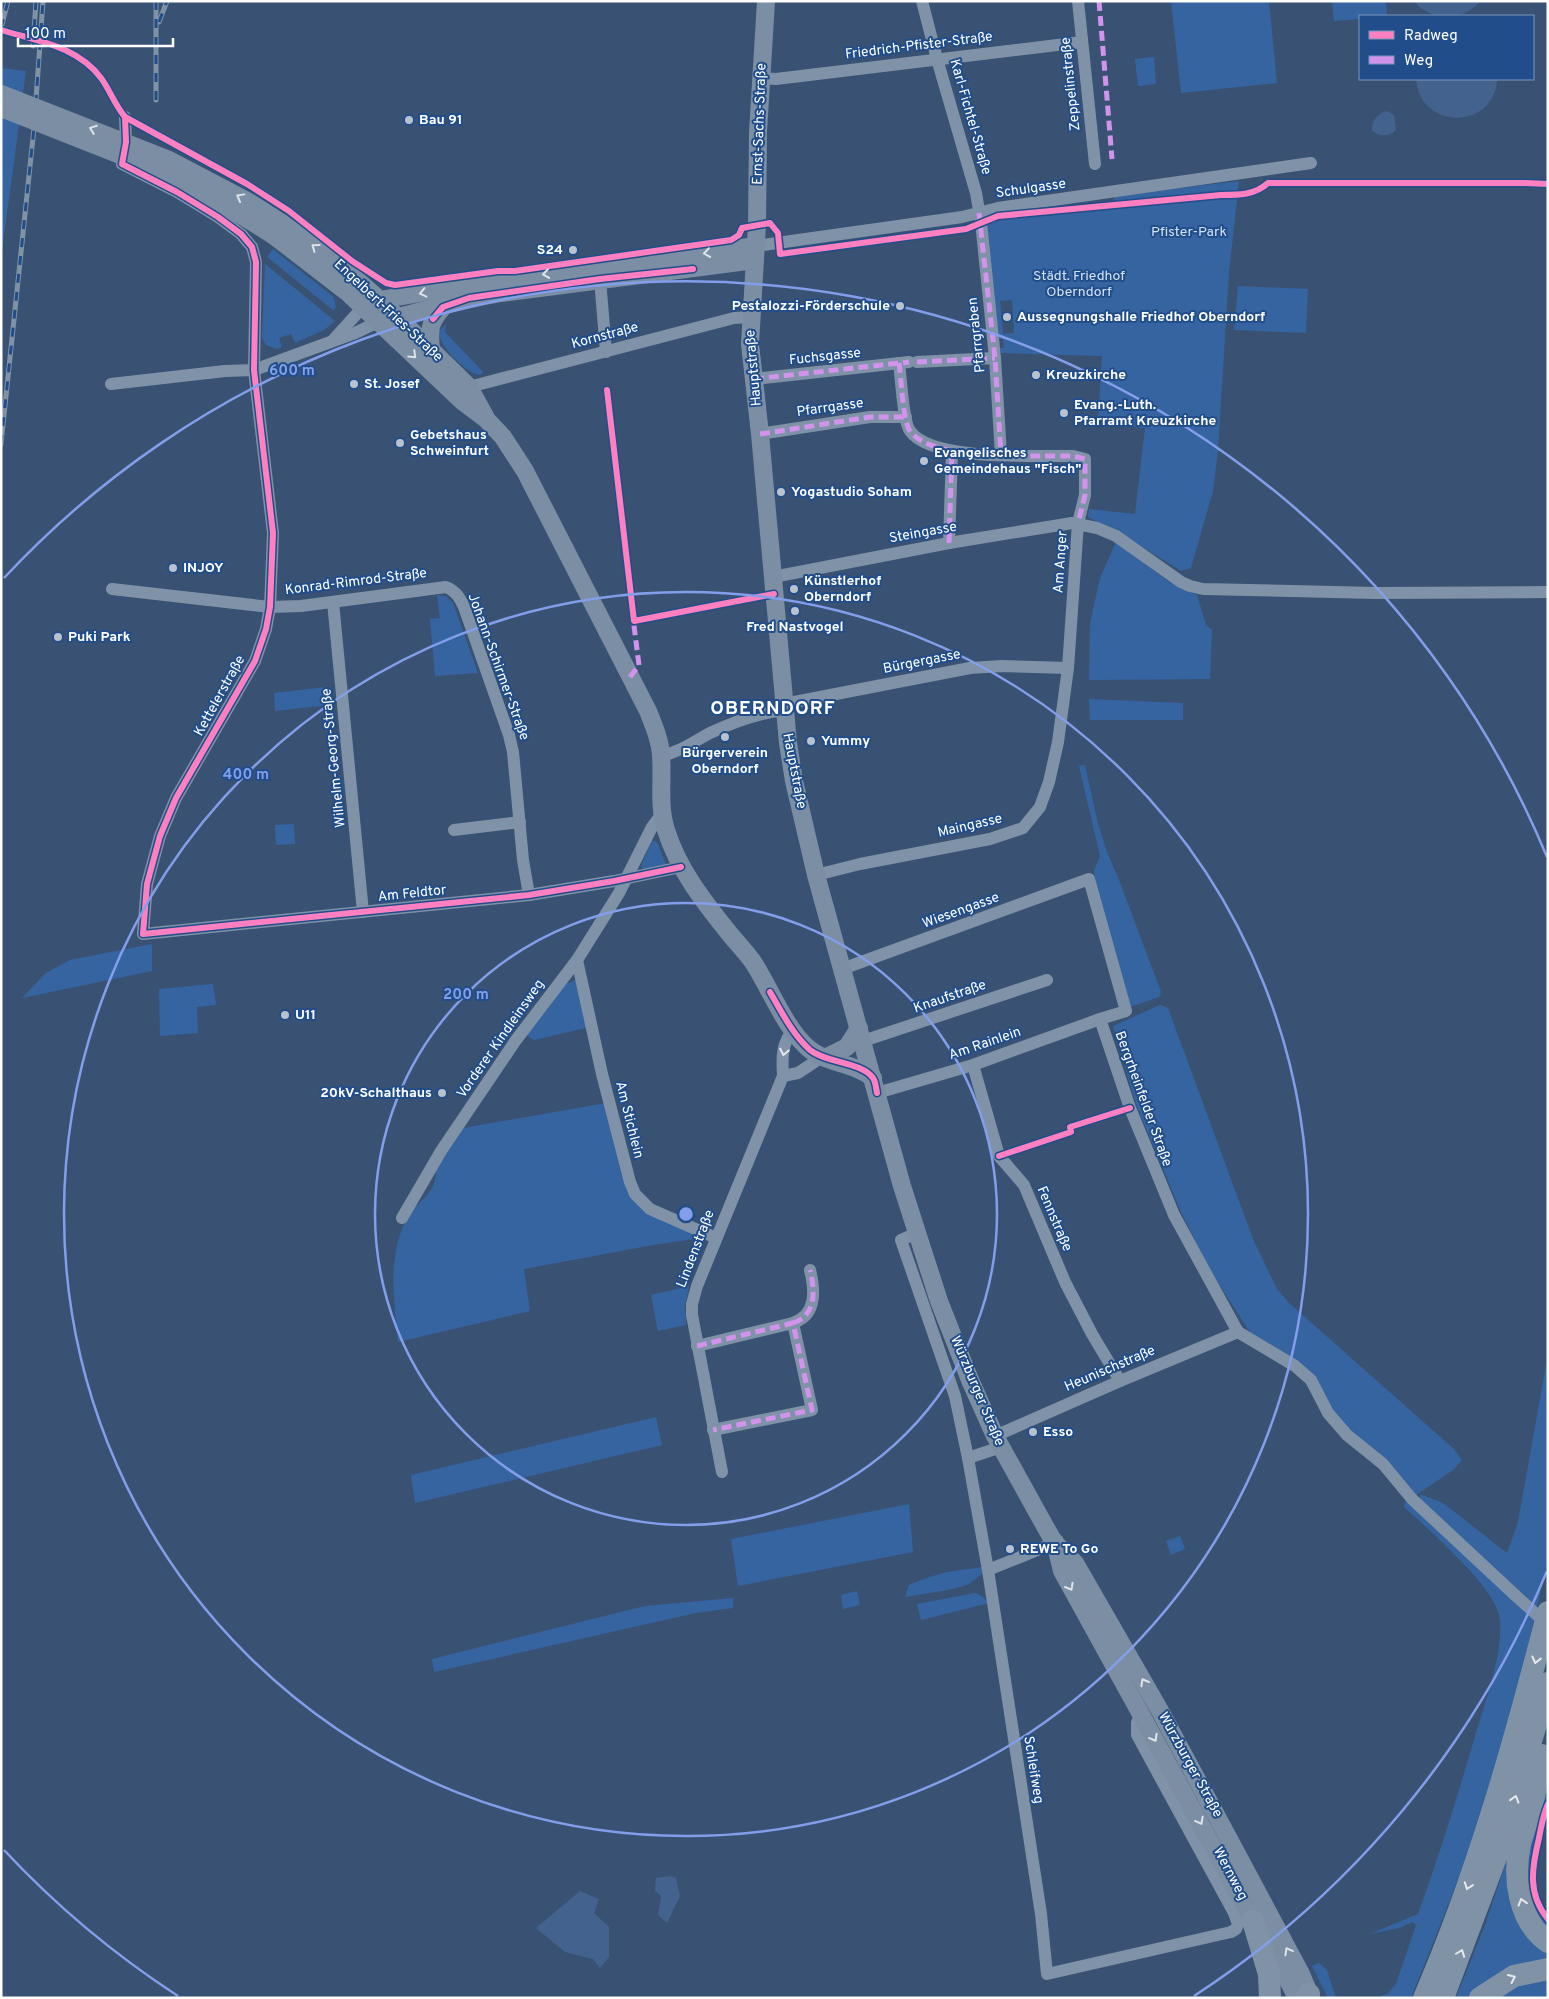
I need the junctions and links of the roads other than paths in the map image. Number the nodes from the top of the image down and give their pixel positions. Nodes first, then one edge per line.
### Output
1 (766, 1) edge
2 (922, 1) edge
3 (1078, 1) edge
4 (1082, 42) junction
5 (937, 59) junction
6 (761, 78) junction
7 (1, 94) edge
8 (1, 108) edge
9 (125, 117) dead end
10 (1311, 163) dead end
11 (1095, 164) dead end
12 (980, 213) junction
13 (278, 229) junction
14 (755, 253) junction
15 (600, 279) junction
16 (380, 300) junction
17 (363, 307) junction
18 (442, 307) junction
19 (396, 317) junction
20 (750, 317) junction
21 (378, 322) junction
22 (334, 339) junction
23 (431, 350) junction
24 (606, 352) junction
25 (995, 358) junction
26 (908, 362) junction
27 (254, 370) junction
28 (754, 379) junction
29 (111, 384) dead end
30 (469, 387) junction
31 (906, 417) junction
32 (486, 419) junction
33 (760, 434) junction
34 (952, 452) junction
35 (1001, 455) junction
36 (1078, 523) junction
37 (949, 543) junction
38 (773, 577) junction
39 (446, 587) joint
40 (112, 590) dead end
41 (1548, 592) edge
42 (333, 602) junction
43 (270, 607) junction
44 (1068, 668) junction
45 (784, 707) junction
46 (661, 756) junction
47 (662, 814) junction
48 (520, 822) junction
49 (454, 830) dead end
50 (681, 867) junction
51 (816, 875) junction
52 (627, 879) junction
53 (1089, 879) joint
54 (529, 895) junction
55 (363, 912) junction
56 (143, 934) joint
57 (576, 960) junction
58 (842, 969) junction
59 (1047, 980) dead end
60 (1100, 1019) junction
61 (794, 1030) junction
62 (861, 1034) junction
63 (823, 1057) junction
64 (974, 1065) junction
65 (783, 1076) junction
66 (875, 1085) junction
67 (402, 1218) dead end
68 (917, 1233) junction
69 (716, 1238) junction
70 (810, 1270) dead end
71 (793, 1323) junction
72 (1238, 1332) junction
73 (697, 1346) junction
74 (1120, 1381) junction
75 (713, 1430) junction
76 (998, 1441) junction
77 (968, 1458) junction
78 (722, 1472) dead end
79 (1054, 1542) junction
80 (988, 1570) junction
81 (1548, 1612) edge
82 (1548, 1625) edge
83 (1548, 1683) edge
84 (1159, 1709) junction
85 (1548, 1716) edge
86 (1143, 1718) junction
87 (1253, 1921) junction
88 (1548, 1942) edge
89 (1548, 1969) edge
90 (1047, 1974) joint
91 (1306, 1997) edge
92 (1270, 1998) edge
93 (1424, 1998) edge
94 (1443, 1998) edge
95 (1480, 1998) edge

1 - 6 main road, Ernst-Sachs-Straße
2 - 5 street, Karl-Fichtel-Straße
3 - 4 street, Zeppelinstraße
4 - 5 street, Friedrich-Pfister-Straße
4 - 11 street, Zeppelinstraße
5 - 6 street, Friedrich-Pfister-Straße
5 - 12 street, Karl-Fichtel-Straße
6 - 14 main road, Ernst-Sachs-Straße
13 -> 7 main road, Engelbert-Fries-Straße, bridge
8 - 13 main road, Engelbert-Fries-Straße, bridge
9 - 27 street, Kettelerstraße
10 - 12 street, Schulgasse
12 - 14 street, Schulgasse
12 - 25 street, Pfarrgraben
16 -> 13 main road, Engelbert-Fries-Straße
13 - 17 main road, Engelbert-Fries-Straße
14 - 15 main road
14 -> 16 main road
14 - 20 main road, Hauptstraße
15 - 18 main road
15 - 24 street
16 - 17 main road
16 - 19 main road, Engelbert-Fries-Straße
17 - 21 main road, Engelbert-Fries-Straße
17 - 22 street
18 - 19 main road
18 - 23 main road
19 - 21 main road
19 - 23 main road, Engelbert-Fries-Straße
20 - 24 street, Kornstraße
20 - 28 main road, Hauptstraße
21 - 22 street
21 -> 32 main road, Engelbert-Fries-Straße
22 - 27 street
23 - 30 main road, Engelbert-Fries-Straße
24 - 30 street, Kornstraße
25 - 26 street, Fuchsgasse
25 - 35 street, Pfarrgraben
26 - 28 street, Fuchsgasse
26 - 31 street
27 - 29 street
27 - 43 street, Kettelerstraße
28 - 33 main road, Hauptstraße
30 - 32 main road, Engelbert-Fries-Straße
31 - 33 street, Pfarrgasse
31 - 34 street
32 - 46 main road, Engelbert-Fries-Straße
33 - 38 main road, Hauptstraße
34 - 35 street
34 - 37 street
35 - 36 street, Am Anger
36 - 37 street, Steingasse
36 - 41 street, Steingasse
36 - 44 street, Am Anger
37 - 38 street, Steingasse
38 - 45 main road, Hauptstraße
39 - 42 street, Konrad-Rimrod-Straße
39 - 48 street, Johann-Schirmer-Straße
40 - 43 street
42 - 43 street, Konrad-Rimrod-Straße
42 - 55 street, Wilhelm-Georg-Straße
43 - 56 street, Kettelerstraße
44 - 45 street, Bürgergasse
44 - 51 street, Maingasse
45 - 46 street
45 - 51 main road, Hauptstraße
46 - 47 main road
47 - 50 main road
47 - 52 street
48 - 49 street
48 - 54 street, Johann-Schirmer-Straße
50 - 52 street, Am Feldtor
50 - 61 main road
51 - 58 main road, Hauptstraße
52 - 54 street, Am Feldtor
52 - 57 street, Vorderer Kindleinsweg
53 - 58 street, Wiesengasse
53 - 60 street, Bergrheinfelder Straße
54 - 55 street, Am Feldtor
55 - 56 street, Am Feldtor
57 - 67 street, Vorderer Kindleinsweg
57 - 69 street, Am Stichlein
58 - 62 main road, Hauptstraße
59 - 62 street, Knaufstraße
60 - 64 street, Am Rainlein
60 - 72 street, Bergrheinfelder Straße
61 - 63 main road
61 -> 65 street, Lindenstraße
62 - 63 main road
62 - 66 main road, Hauptstraße
63 - 65 street
63 - 66 main road
64 - 66 street, Am Rainlein
64 - 74 street, Fennstraße
65 - 69 street, Lindenstraße
66 - 68 main road, Würzburger Straße
68 - 76 main road, Würzburger Straße
68 - 77 street, Würzburger Straße
69 - 73 street, Lindenstraße
70 - 71 street
71 - 73 street
71 - 75 street
72 - 74 street, Heunischstraße
72 - 82 street, bridge
73 - 75 street, Lindenstraße
74 - 76 street, Heunischstraße
75 - 78 street, Lindenstraße
76 - 77 street
76 - 79 main road, Würzburger Straße
77 - 80 street, Schleifweg
79 - 80 street
84 -> 79 main road, Würzburger Straße
79 -> 86 main road, Würzburger Straße
80 - 90 street, Schleifweg
81 -> 93 highway
94 -> 83 highway
84 - 86 main road
91 -> 84 main road, Würzburger Straße
88 -> 85 highway
86 -> 87 main road, Würzburger Straße
86 - 90 street, Wernweg
87 - 91 main road, Würzburger Straße
87 - 92 highway
95 -> 89 highway

